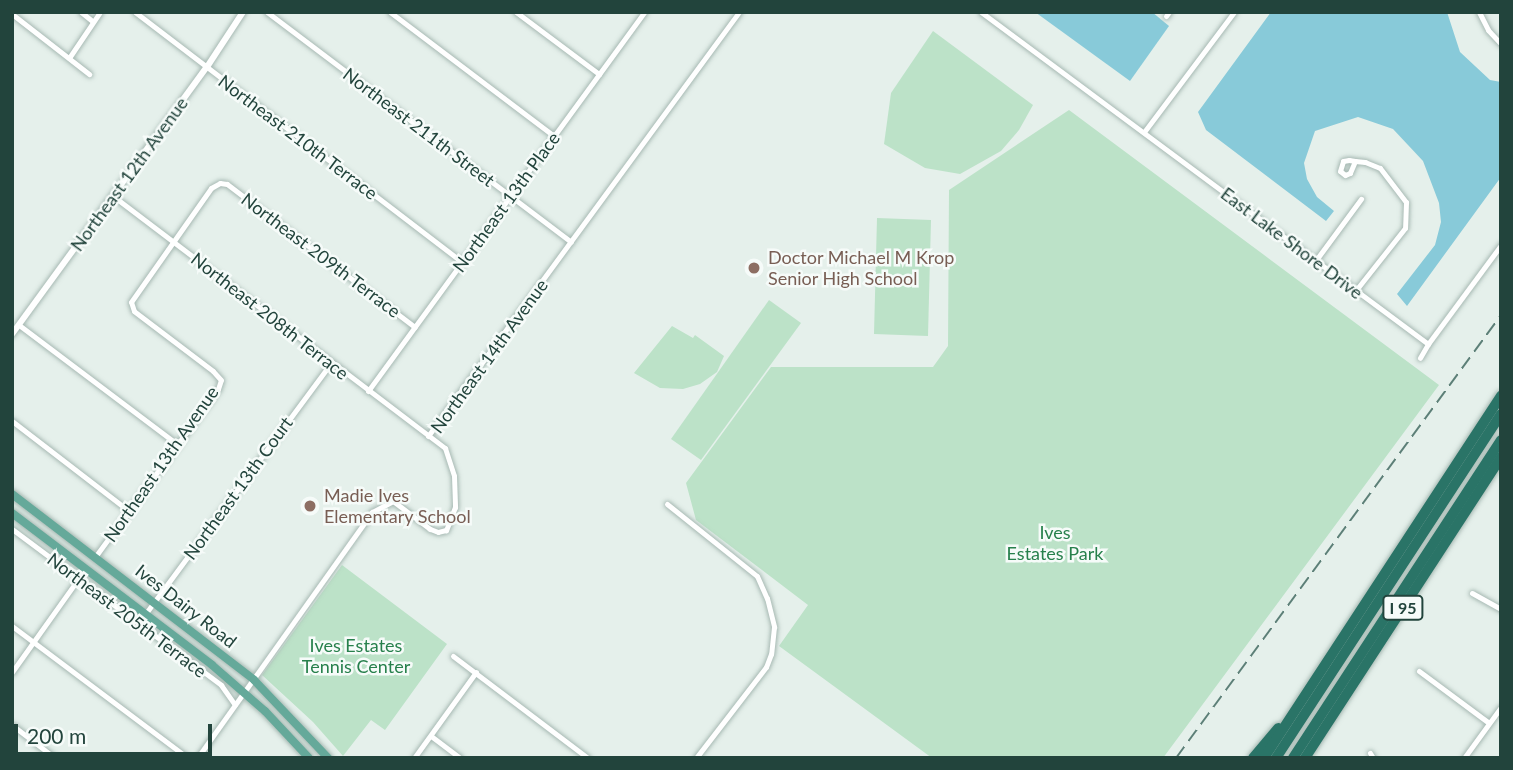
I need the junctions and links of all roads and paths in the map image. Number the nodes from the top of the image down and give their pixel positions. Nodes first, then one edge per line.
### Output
1 (27, 12) edge
2 (81, 12) edge
3 (100, 12) edge
4 (135, 12) edge
5 (243, 12) edge
6 (267, 12) edge
7 (390, 12) edge
8 (516, 12) edge
9 (740, 12) edge
10 (981, 12) edge
11 (1234, 12) edge
12 (1479, 12) edge
13 (643, 13) edge
14 (12, 14) edge
15 (21, 21) junction
16 (92, 21) junction
17 (1501, 44) edge
18 (69, 58) junction
19 (207, 68) junction
20 (89, 74) dead end
21 (599, 75) junction
22 (1144, 132) junction
23 (554, 136) junction
24 (1355, 161) dead end
25 (113, 196) junction
26 (511, 196) junction
27 (1361, 199) dead end
28 (173, 241) junction
29 (572, 242) junction
30 (1501, 245) edge
31 (1316, 261) junction
32 (462, 262) junction
33 (1356, 290) junction
34 (19, 325) junction
35 (415, 327) junction
36 (12, 334) edge
37 (1428, 344) junction
38 (1420, 358) dead end
39 (331, 363) junction
40 (368, 391) junction
41 (1501, 396) edge
42 (1501, 414) edge
43 (12, 421) edge
44 (428, 436) junction
45 (1501, 440) edge
46 (178, 445) junction
47 (1501, 457) edge
48 (12, 494) edge
49 (667, 505) dead end
50 (129, 511) junction
51 (12, 513) edge
52 (12, 529) edge
53 (95, 556) junction
54 (78, 579) junction
55 (1472, 593) dead end
56 (155, 601) junction
57 (1501, 609) edge
58 (146, 614) junction
59 (12, 626) edge
60 (33, 642) junction
61 (453, 656) dead end
62 (1419, 671) dead end
63 (12, 672) edge
64 (476, 672) junction
65 (254, 680) junction
66 (244, 693) junction
67 (236, 705) junction
68 (1501, 707) edge
69 (1290, 716) junction
70 (1489, 723) junction
71 (12, 725) edge
72 (431, 736) junction
73 (304, 756) edge
74 (55, 758) edge
75 (188, 758) edge
76 (197, 758) edge
77 (328, 758) edge
78 (414, 758) edge
79 (460, 758) edge
80 (589, 758) edge
81 (696, 758) edge
82 (1253, 758) edge
83 (1264, 758) edge
84 (1276, 758) edge
85 (1293, 758) edge
86 (1305, 758) edge
87 (1464, 758) edge

1 - 15 street
2 - 16 street
3 - 16 street
4 - 19 street, Northeast 210th Terrace
5 - 19 street, Northeast 12th Avenue
6 - 26 street, Northeast 211th Street
7 - 23 street
8 - 21 street
9 - 29 street, Northeast 14th Avenue
10 - 22 street, East Lake Shore Drive
11 - 22 street
12 - 17 street
13 - 21 street, Northeast 13th Place
14 - 15 street
15 - 18 street
16 - 18 street
18 - 20 street
19 - 25 street, Northeast 12th Avenue
19 - 32 street, Northeast 210th Terrace
21 - 23 street, Northeast 13th Place
22 - 31 street, East Lake Shore Drive
23 - 26 street, Northeast 13th Place
24 - 33 street
25 - 28 street, Northeast 208th Terrace
25 - 34 street, Northeast 12th Avenue
26 - 29 street, Northeast 211th Street
26 - 32 street, Northeast 13th Place
27 - 31 street
28 - 35 street, Northeast 209th Terrace
28 - 39 street, Northeast 208th Terrace
28 - 46 street, Northeast 13th Avenue
29 - 44 street, Northeast 14th Avenue
30 - 37 street
31 - 33 street, East Lake Shore Drive
32 - 35 street, Northeast 13th Place
33 - 37 street, East Lake Shore Drive
34 - 36 street, Northeast 12th Avenue
34 - 46 street
35 - 40 street, Northeast 13th Place
37 - 38 street
39 - 40 street, Northeast 208th Terrace
39 - 56 street, Northeast 13th Court
40 - 44 street, Northeast 208th Terrace
41 - 69 highway, I 95
42 - 84 highway
43 - 50 street
44 - 65 street, Northeast 14th Avenue
45 - 85 highway
46 - 50 street, Northeast 13th Avenue
47 - 86 highway, I 95
48 - 53 main road, Ives Dairy Road
49 - 81 street
50 - 53 street, Northeast 13th Avenue
51 - 58 main road, Ives Dairy Road
52 - 54 street, Northeast 205th Terrace
53 - 56 main road, Ives Dairy Road
54 - 60 street
54 - 67 street, Northeast 205th Terrace
55 - 57 street
56 - 58 street, Northeast 13th Court
56 - 65 main road, Ives Dairy Road
58 - 66 main road, Ives Dairy Road
59 - 60 street
60 - 63 street
60 - 75 street
61 - 64 street
62 - 70 street
64 - 72 street
64 - 80 street
65 - 66 street, Northeast 14th Avenue
65 - 77 main road, Ives Dairy Road
66 - 67 street, Northeast 14th Avenue
66 - 73 main road, Ives Dairy Road
67 - 76 street, Northeast 14th Avenue
68 - 70 street
69 - 82 highway
69 - 83 highway, I 95
70 - 87 street
71 - 74 street
72 - 78 street
72 - 79 street

